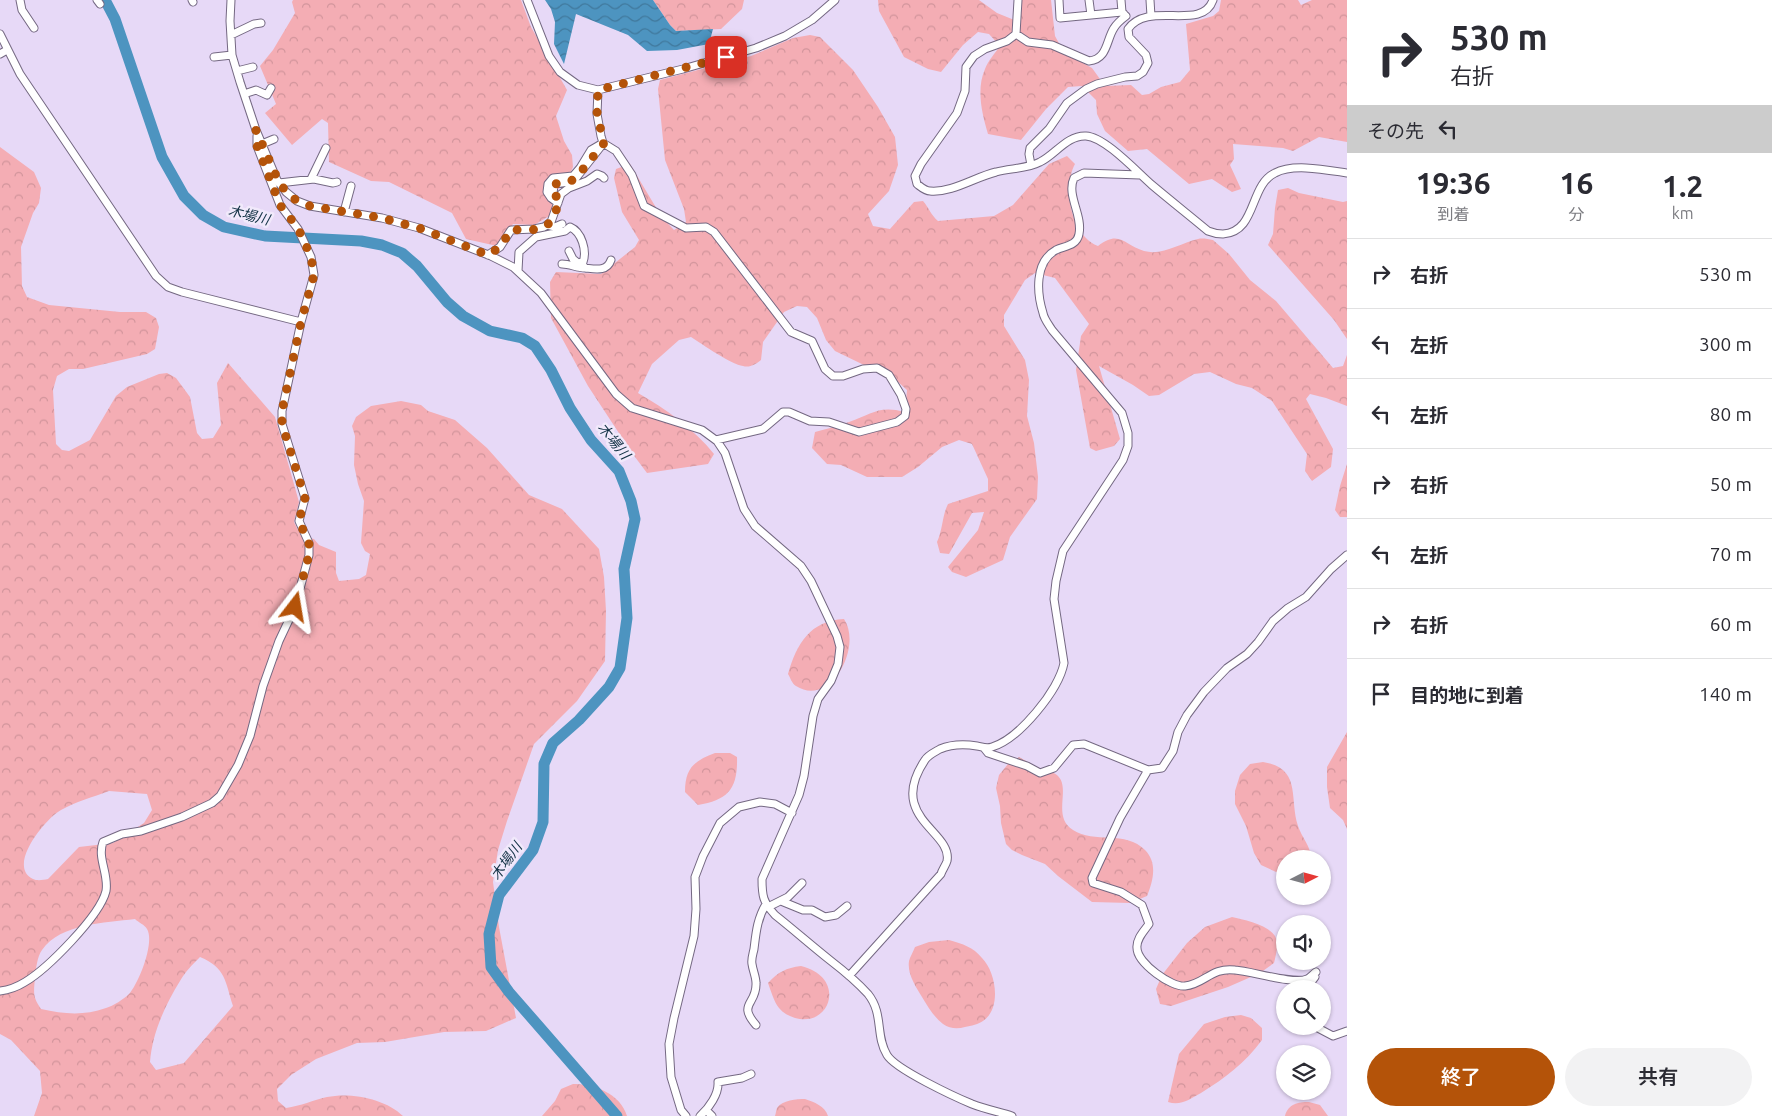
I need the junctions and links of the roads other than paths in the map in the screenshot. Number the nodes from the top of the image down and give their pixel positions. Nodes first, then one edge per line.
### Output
1 (20, 0) edge
2 (231, 0) edge
3 (526, 0) edge
4 (835, 0) edge
5 (1018, 0) edge
6 (1059, 0) edge
7 (1089, 0) edge
8 (1121, 0) edge
9 (1150, 0) edge
10 (1213, 0) edge
11 (1124, 14) junction
12 (1091, 15) junction
13 (1151, 16) junction
14 (1132, 22) junction
15 (261, 23) dead end
16 (34, 28) dead end
17 (0, 34) edge
18 (231, 34) junction
19 (1016, 34) junction
20 (8, 50) junction
21 (0, 54) edge
22 (232, 55) junction
23 (214, 57) dead end
24 (253, 66) dead end
25 (237, 71) junction
26 (271, 88) dead end
27 (598, 90) junction
28 (244, 94) junction
29 (256, 130) junction
30 (274, 139) dead end
31 (604, 143) junction
32 (262, 144) junction
33 (326, 148) dead end
34 (1031, 165) junction
35 (1347, 173) edge
36 (1140, 175) junction
37 (604, 178) dead end
38 (311, 180) junction
39 (337, 182) dead end
40 (279, 183) junction
41 (350, 186) dead end
42 (559, 201) junction
43 (344, 212) junction
44 (562, 224) dead end
45 (545, 226) junction
46 (547, 235) junction
47 (569, 251) dead end
48 (488, 255) junction
49 (611, 260) dead end
50 (562, 264) dead end
51 (583, 265) junction
52 (518, 271) junction
53 (301, 322) junction
54 (716, 440) junction
55 (1347, 555) edge
56 (984, 748) junction
57 (1148, 770) junction
58 (792, 813) junction
59 (802, 883) dead end
60 (781, 901) junction
61 (767, 906) junction
62 (847, 906) dead end
63 (849, 976) junction
64 (1290, 980) edge
65 (1304, 980) edge
66 (1314, 980) edge
67 (0, 991) edge
68 (756, 1025) dead end
69 (1347, 1031) edge
70 (1330, 1035) edge
71 (751, 1074) dead end
72 (706, 1110) junction
73 (686, 1116) edge
74 (700, 1116) edge
75 (712, 1116) edge
76 (1012, 1116) edge

1 - 16 street
2 - 18 street
3 - 27 street
4 - 27 street
5 - 19 street
6 - 12 street
7 - 12 street
8 - 11 street
9 - 13 street
10 - 13 street
11 - 12 street
11 - 14 street
11 - 19 street
13 - 14 street
14 - 34 street
15 - 18 street
17 - 20 street
18 - 22 street
19 - 34 street
20 - 21 street
20 - 53 street
22 - 23 street
22 - 25 street
24 - 25 street
25 - 28 street
26 - 28 street
27 - 31 street
28 - 29 street
29 - 32 street
29 - 53 street
30 - 32 street
31 - 42 street
31 - 54 street
32 - 40 street
33 - 38 street
34 - 36 street
35 - 36 street
36 - 56 street
37 - 42 street
38 - 39 street
38 - 40 street
40 - 43 street
41 - 43 street
42 - 45 street
43 - 48 street
44 - 45 street
45 - 46 street
45 - 48 street
46 - 51 street
46 - 52 street
47 - 51 street
48 - 52 street
49 - 51 street
50 - 51 street
52 - 54 street
53 - 67 street
54 - 58 street
55 - 57 street
56 - 57 street
56 - 63 street
57 - 64 street
58 - 61 street
58 - 73 street
59 - 60 street
60 - 61 street
60 - 62 street
61 - 63 street
61 - 68 street
63 - 76 street
65 - 66 street
69 - 70 street
71 - 72 street
72 - 74 street
72 - 75 street

